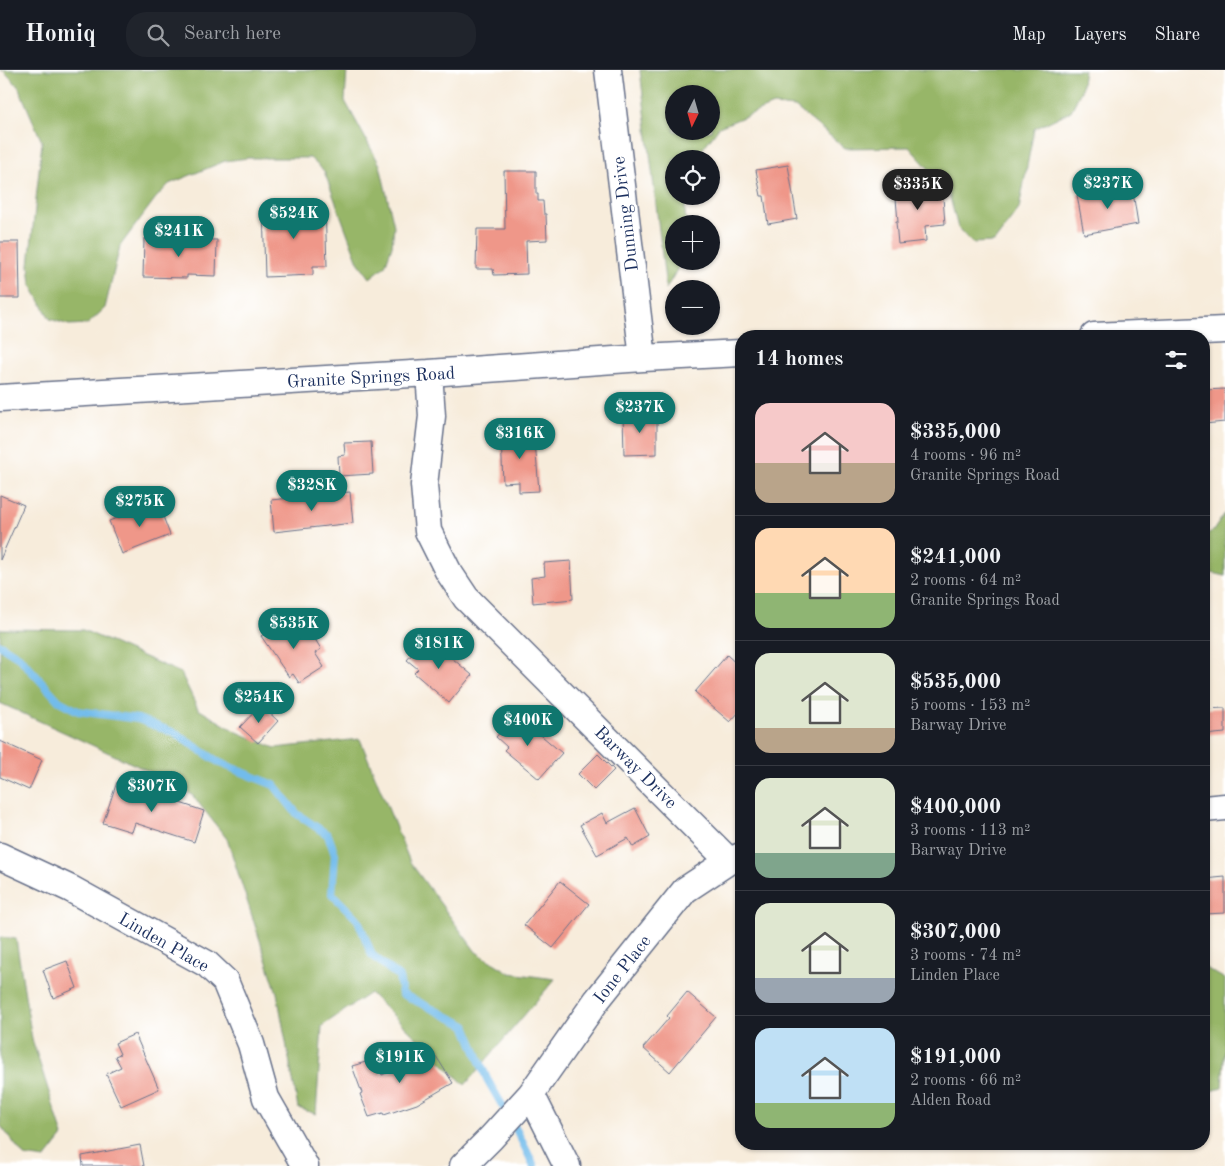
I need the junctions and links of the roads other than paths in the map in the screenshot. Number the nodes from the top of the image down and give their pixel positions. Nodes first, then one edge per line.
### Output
1 (608, 70) edge
2 (1225, 330) edge
3 (1210, 331) edge
4 (735, 353) edge
5 (643, 358) junction
6 (429, 373) junction
7 (0, 398) edge
8 (1225, 807) edge
9 (1210, 808) edge
10 (0, 856) edge
11 (735, 858) edge
12 (531, 1094) junction
13 (305, 1166) edge
14 (463, 1166) edge
15 (567, 1166) edge

1 - 5 street, Dunning Drive
2 - 3 street
4 - 5 street, Granite Springs Road
5 - 6 street, Granite Springs Road
6 - 7 street, Granite Springs Road
6 - 11 street, Barway Drive
8 - 9 street
10 - 13 street, Linden Place
11 - 12 street, Ione Place
12 - 14 street, Ione Place
12 - 15 street

